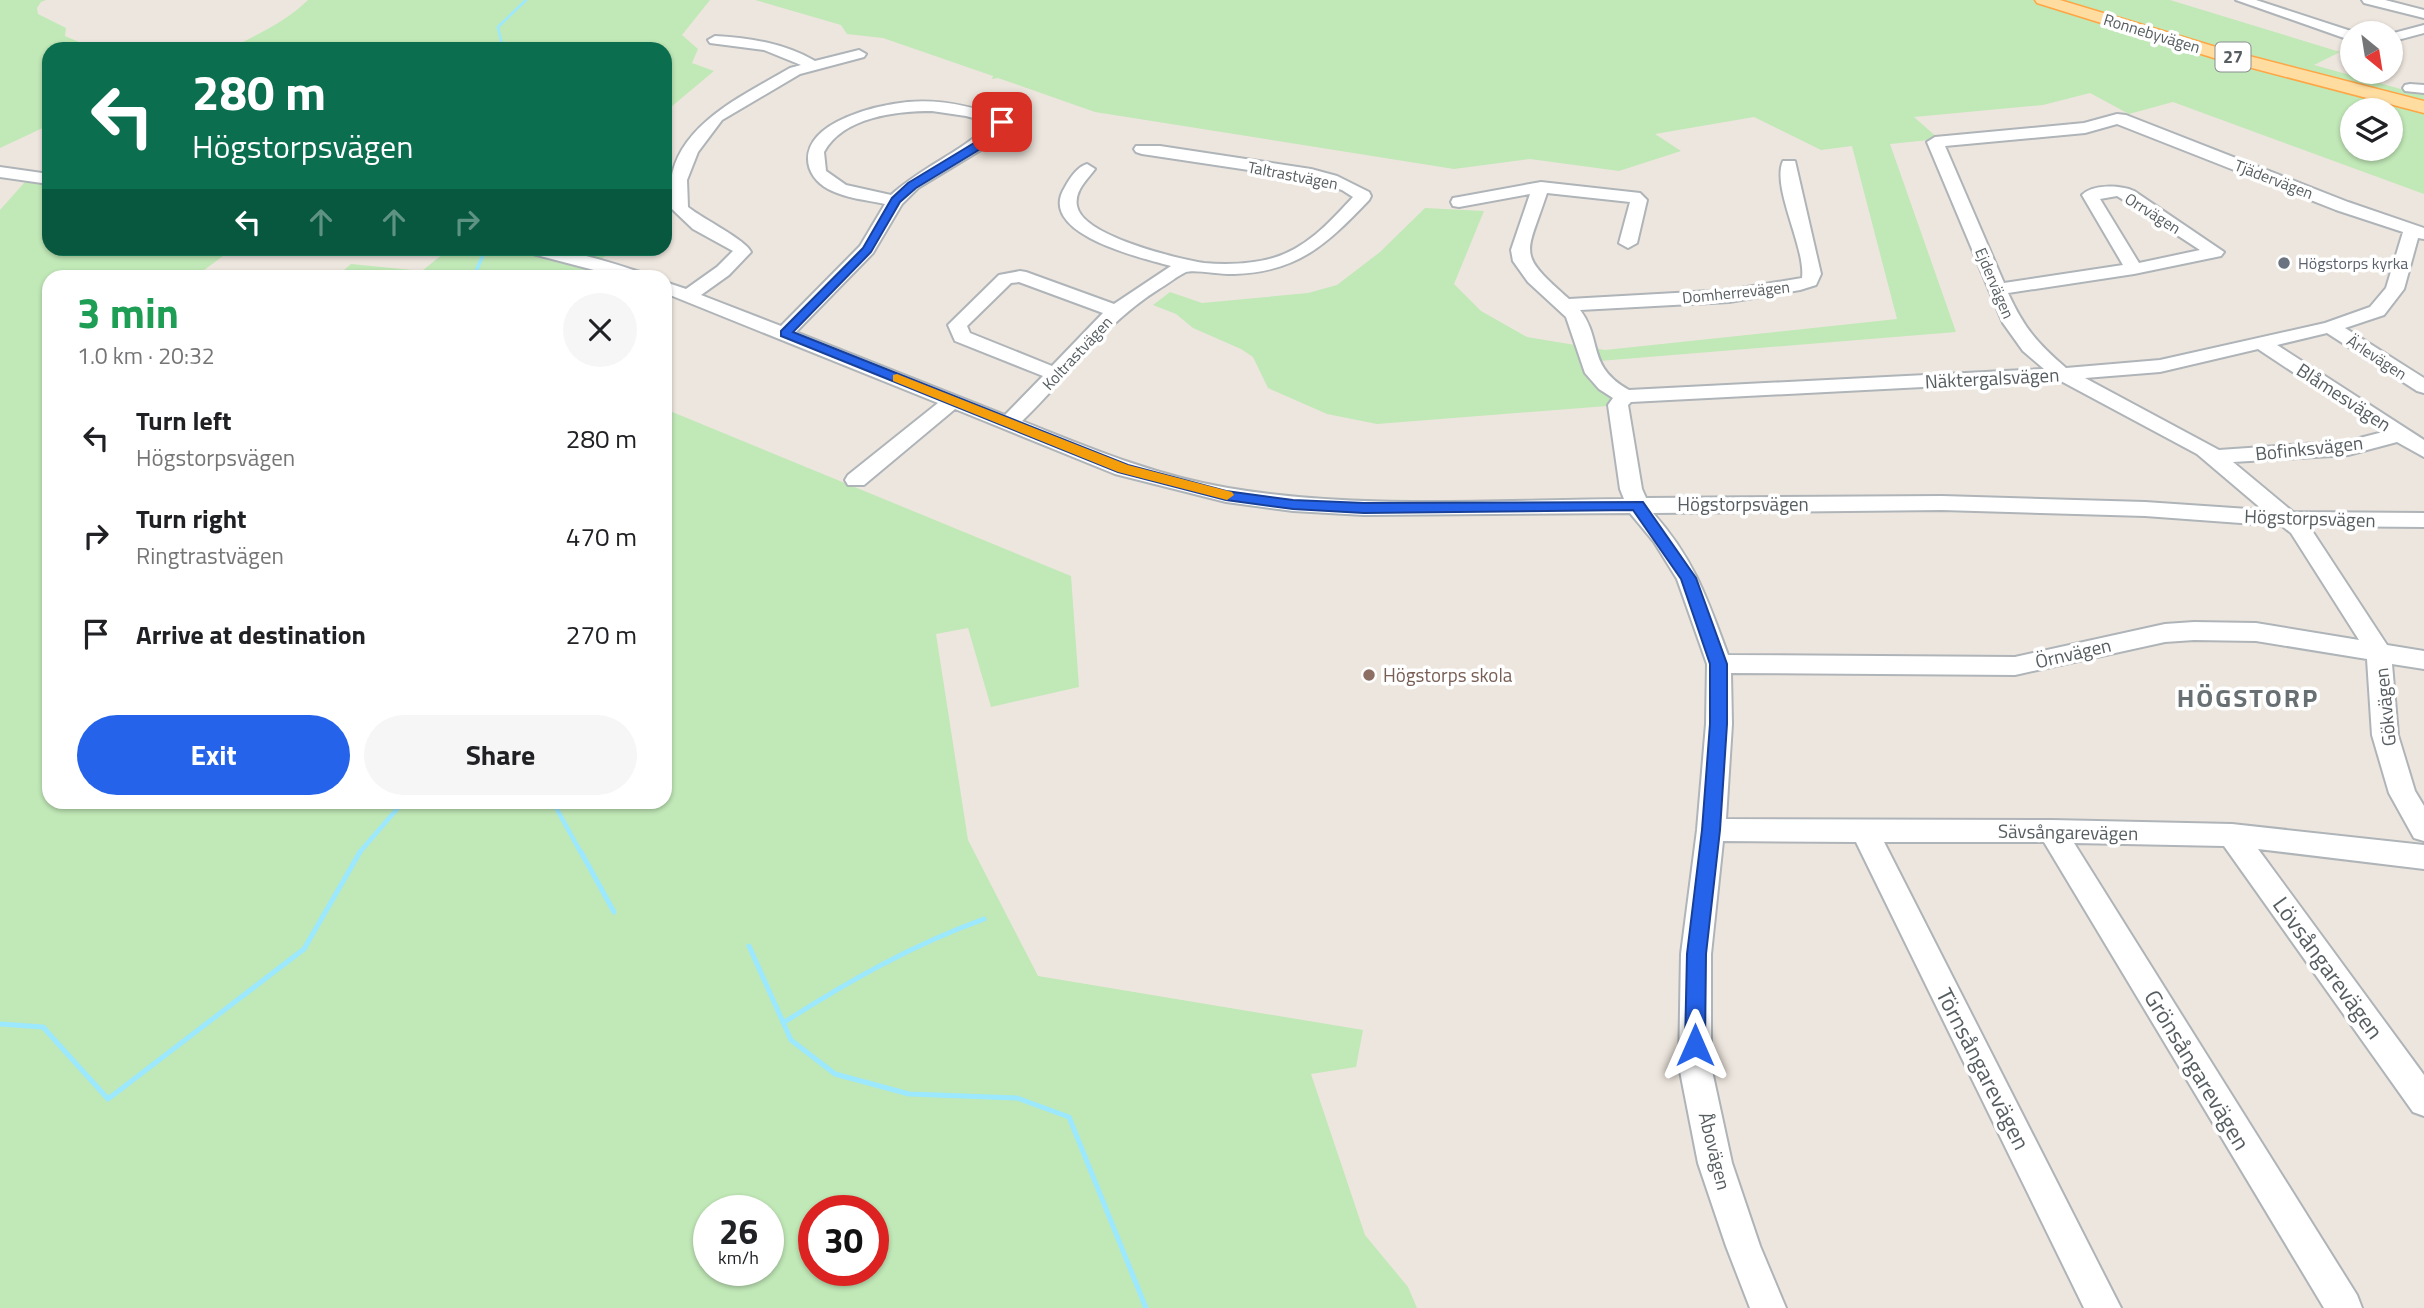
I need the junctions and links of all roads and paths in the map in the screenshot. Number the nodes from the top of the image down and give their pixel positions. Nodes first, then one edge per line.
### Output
1 (2043, 0) edge
2 (2243, 0) edge
3 (2368, 0) edge
4 (2424, 14) edge
5 (2424, 29) edge
6 (2340, 32) edge
7 (2403, 35) edge
8 (715, 40) dead end
9 (859, 54) dead end
10 (812, 66) junction
11 (2424, 107) edge
12 (2126, 120) joint
13 (1142, 149) dead end
14 (1789, 164) dead end
15 (1087, 169) dead end
16 (0, 172) edge
17 (42, 178) edge
18 (1541, 187) junction
19 (895, 201) junction
20 (1459, 202) dead end
21 (672, 210) edge
22 (2418, 232) edge
23 (1628, 243) dead end
24 (565, 256) edge
25 (1185, 265) junction
26 (2134, 269) junction
27 (615, 270) edge
28 (1999, 289) junction
29 (672, 290) edge
30 (688, 296) junction
31 (1564, 305) junction
32 (1116, 311) junction
33 (2330, 327) junction
34 (785, 333) junction
35 (2263, 344) junction
36 (1057, 374) junction
37 (2062, 374) junction
38 (2424, 387) edge
39 (1625, 396) junction
40 (954, 400) junction
41 (1009, 423) junction
42 (2401, 434) junction
43 (2424, 450) edge
44 (2216, 457) junction
45 (856, 480) dead end
46 (1637, 505) junction
47 (2291, 519) junction
48 (2424, 520) edge
49 (2379, 652) junction
50 (2424, 660) edge
51 (1718, 664) junction
52 (1711, 830) junction
53 (1864, 830) junction
54 (2424, 830) edge
55 (2052, 831) junction
56 (2232, 835) junction
57 (2424, 858) edge
58 (2424, 1101) edge
59 (1768, 1308) edge
60 (2103, 1308) edge
61 (2344, 1308) edge

1 - 11 main road, Ronnebyvägen / 27
2 - 6 street
3 - 4 street
5 - 7 street
8 - 10 street
9 - 10 street
10 - 21 street
12 - 22 street, Tjädervägen
12 - 28 street, Ejdervägen
13 - 25 street, Taltrastvägen
14 - 31 street, Domherrevägen
15 - 25 street
16 - 17 street
18 - 20 street
18 - 23 street
18 - 31 street
19 - 19 street
19 - 34 street
21 - 30 street
22 - 33 street, Näktergalsvägen
24 - 27 street
25 - 32 street, Koltrastvägen
26 - 26 street, Orrvägen
26 - 28 street, Orrvägen
28 - 37 street, Ejdervägen
29 - 30 street, Högstorpsvägen
30 - 34 street, Högstorpsvägen
31 - 39 street
32 - 36 street, Koltrastvägen
32 - 36 street
33 - 35 street, Näktergalsvägen
33 - 38 street, Ärlevägen
34 - 40 street, Högstorpsvägen
35 - 37 street, Näktergalsvägen
35 - 42 street, Blåmesvägen
36 - 41 street, Koltrastvägen
37 - 39 street, Näktergalsvägen
37 - 44 street, Ejdervägen
39 - 46 street
40 - 41 street, Högstorpsvägen
40 - 45 street
41 - 46 street, Högstorpsvägen
42 - 43 street, Blåmesvägen
42 - 44 street, Bofinksvägen
44 - 47 street, Ejdervägen
46 - 47 street, Högstorpsvägen
46 - 51 street, Åbovägen
47 - 48 street, Högstorpsvägen
47 - 49 street, Gökvägen
49 - 50 street, Örnvägen
49 - 51 street, Örnvägen
49 - 54 street, Gökvägen
51 - 52 street, Åbovägen
52 - 53 street, Sävsångarevägen
52 - 59 street, Åbovägen
53 - 55 street, Sävsångarevägen
53 - 60 street, Törnsångarevägen
55 - 56 street, Sävsångarevägen
55 - 61 street, Grönsångarevägen
56 - 57 street, Sävsångarevägen
56 - 58 street, Lövsångarevägen

